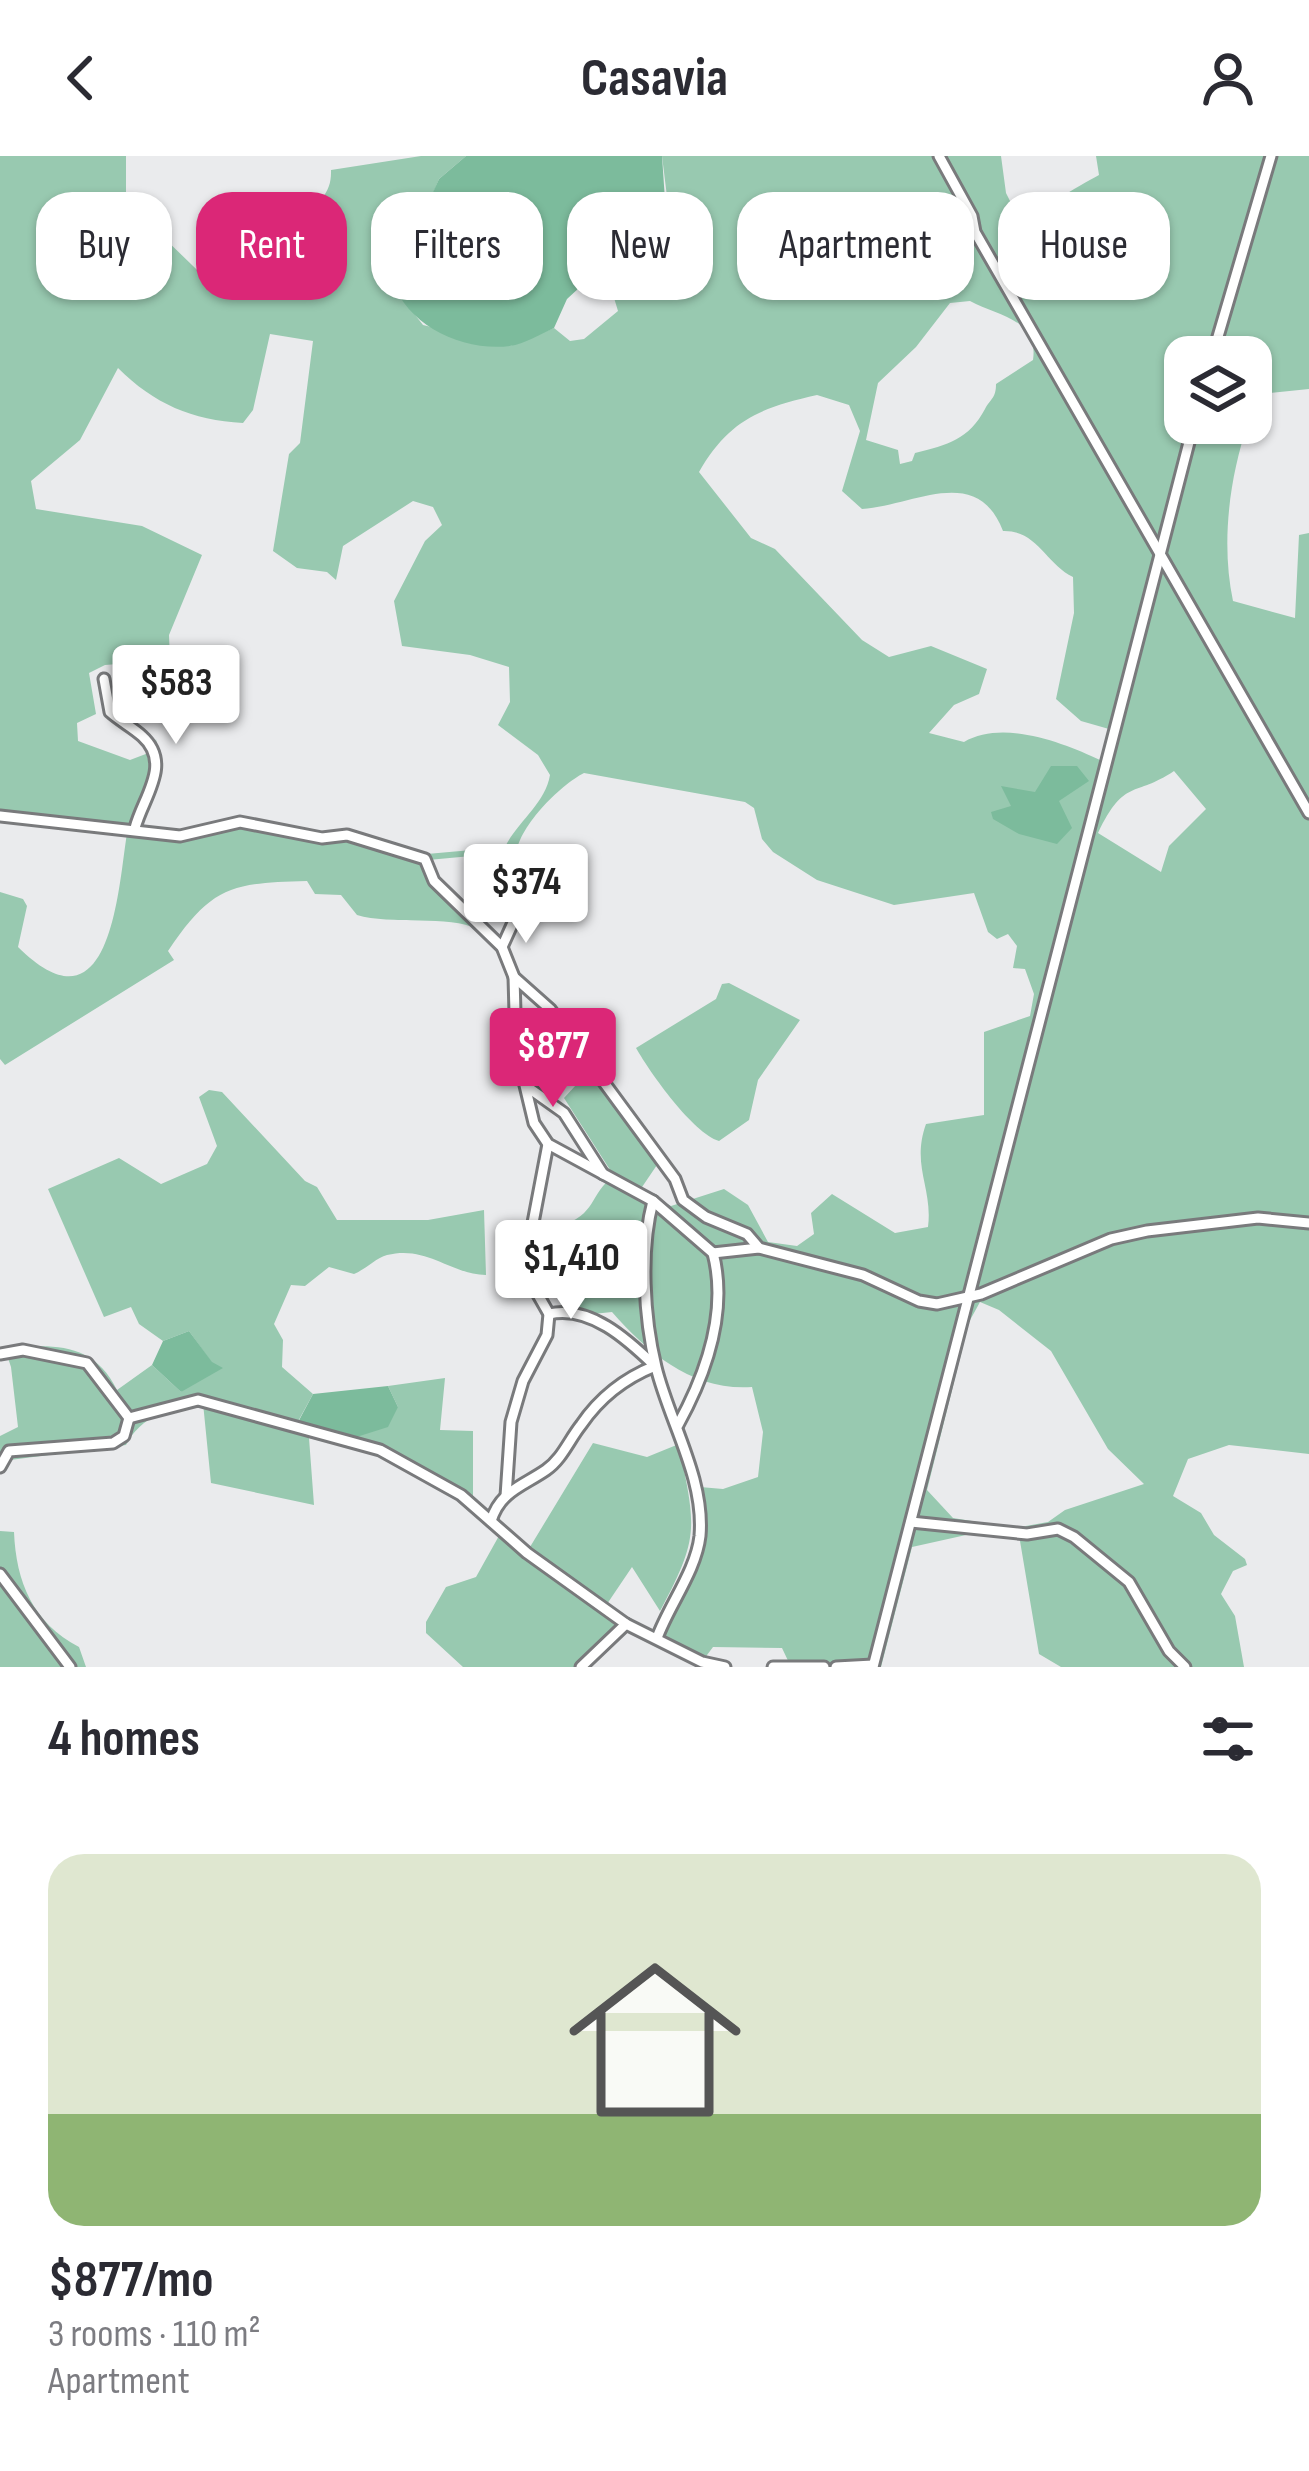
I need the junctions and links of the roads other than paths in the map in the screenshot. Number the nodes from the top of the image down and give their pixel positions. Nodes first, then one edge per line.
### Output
1 (939, 156) edge
2 (1271, 156) edge
3 (1218, 336) edge
4 (1190, 444) edge
5 (1161, 554) junction
6 (104, 679) dead end
7 (1309, 812) edge
8 (0, 816) edge
9 (135, 828) junction
10 (516, 869) dead end
11 (502, 946) junction
12 (514, 977) junction
13 (526, 1086) junction
14 (548, 1144) junction
15 (603, 1174) junction
16 (653, 1202) junction
17 (1309, 1223) edge
18 (758, 1248) junction
19 (713, 1253) junction
20 (969, 1297) junction
21 (549, 1314) junction
22 (0, 1354) edge
23 (655, 1366) junction
24 (129, 1418) junction
25 (677, 1426) junction
26 (0, 1468) edge
27 (506, 1496) junction
28 (491, 1521) junction
29 (911, 1522) junction
30 (0, 1574) edge
31 (626, 1624) junction
32 (657, 1638) junction
33 (873, 1666) edge
34 (70, 1667) edge
35 (581, 1667) edge
36 (725, 1667) edge
37 (773, 1667) edge
38 (824, 1667) edge
39 (836, 1667) edge
40 (1185, 1667) edge

1 - 5 street
2 - 3 street
4 - 5 street
5 - 7 street
5 - 20 street
6 - 9 street
8 - 9 street
9 - 11 street
10 - 11 street
11 - 12 street
12 - 13 street
12 - 18 street
13 - 14 street
13 - 15 street
14 - 15 street
14 - 21 street
15 - 16 street
16 - 19 street
16 - 23 street
17 - 20 street
18 - 19 street
18 - 20 street
19 - 25 street
20 - 29 street
21 - 23 street
21 - 27 street
22 - 24 street
23 - 25 street
23 - 27 street
24 - 26 street
24 - 28 street
25 - 32 street
27 - 28 street
28 - 31 street
29 - 33 street
29 - 40 street
30 - 34 street
31 - 32 street
31 - 35 street
32 - 36 street
33 - 39 street
37 - 38 street

